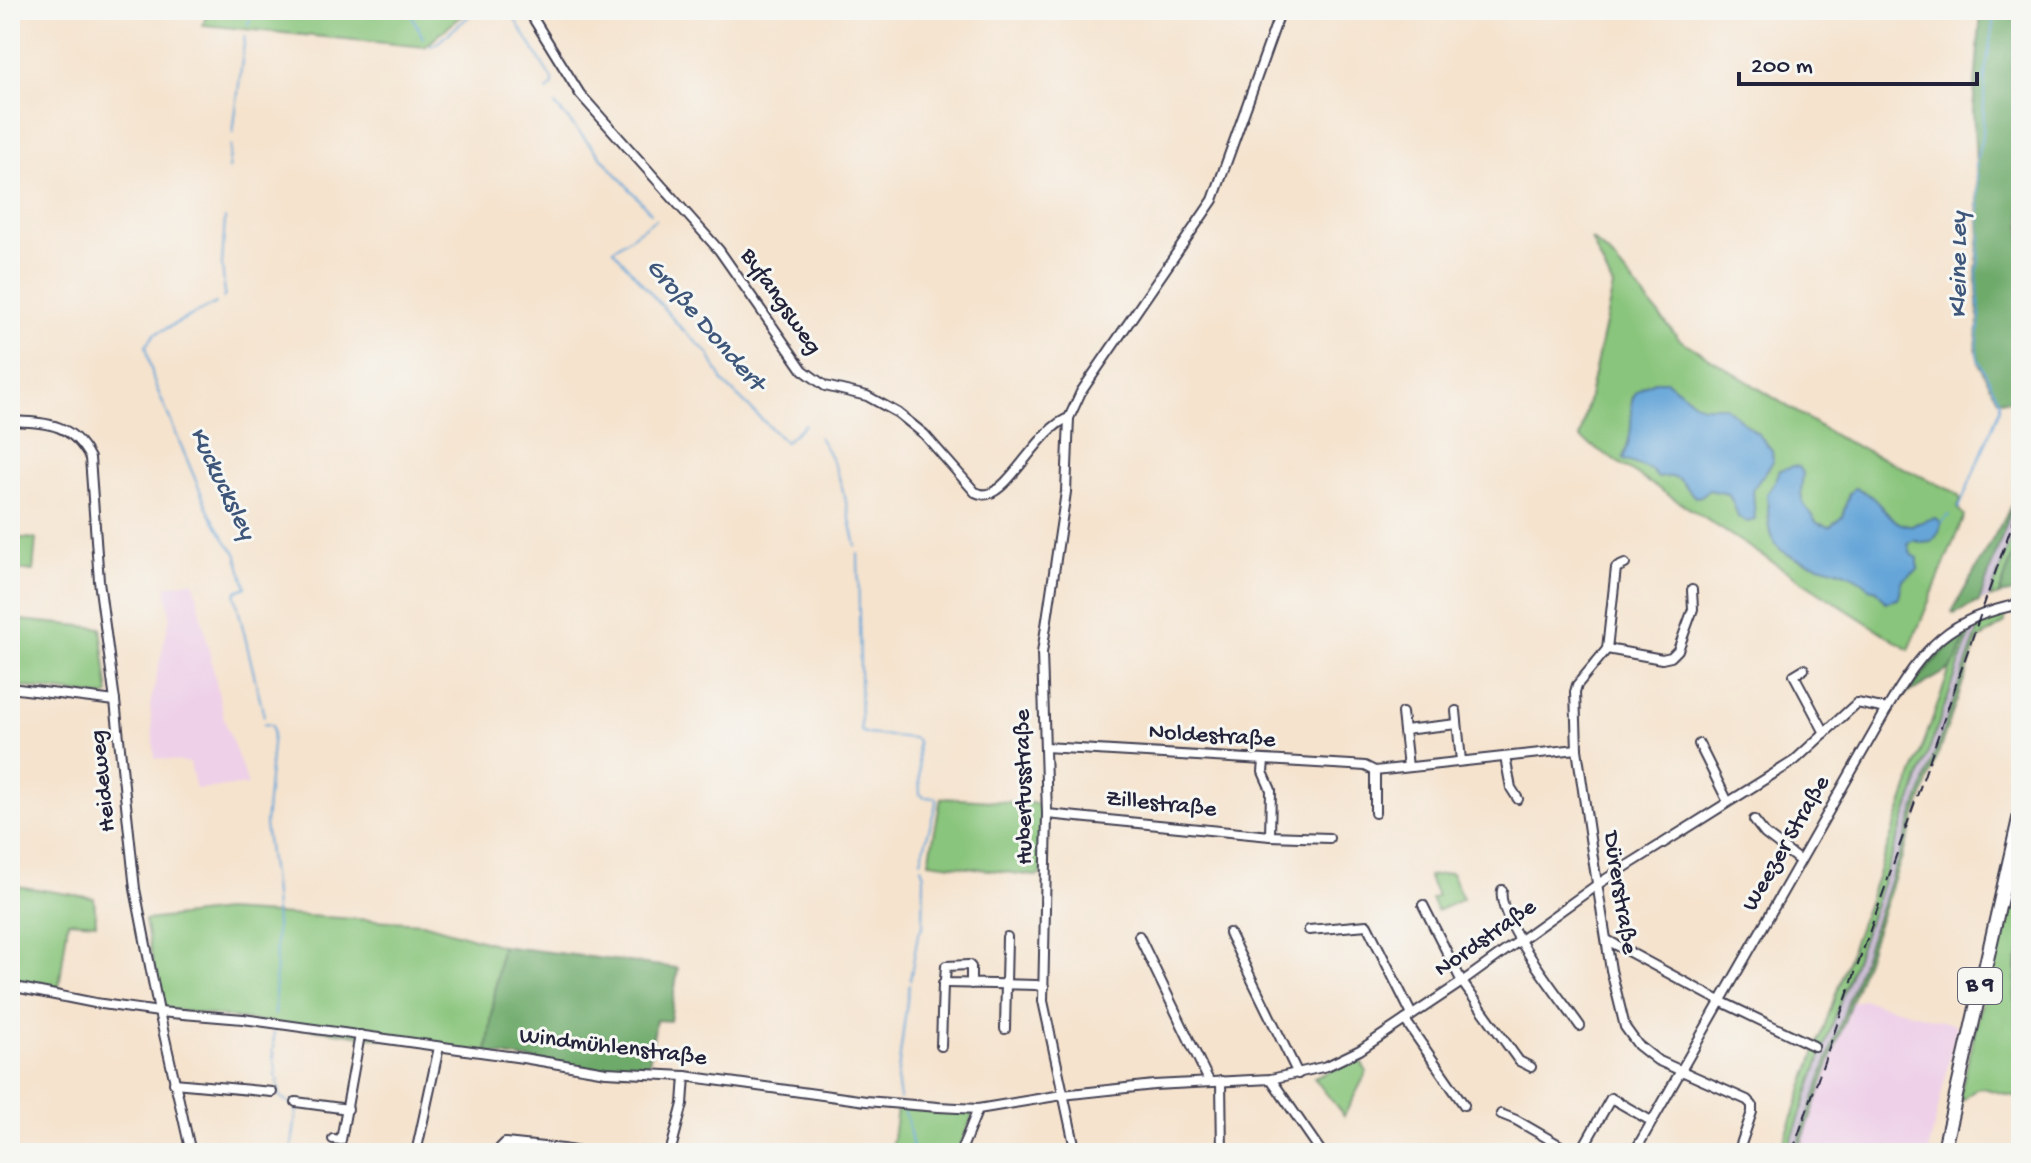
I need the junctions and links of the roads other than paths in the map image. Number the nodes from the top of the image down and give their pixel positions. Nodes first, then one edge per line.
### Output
1 (528, 10) edge
2 (1281, 10) edge
3 (1069, 418) junction
4 (10, 421) edge
5 (1048, 434) junction
6 (1067, 438) junction
7 (1625, 564) dead end
8 (1692, 590) dead end
9 (2021, 604) edge
10 (1607, 649) junction
11 (1804, 669) dead end
12 (10, 688) edge
13 (115, 701) junction
14 (1887, 709) junction
15 (1456, 711) dead end
16 (1402, 713) dead end
17 (1457, 724) junction
18 (1404, 730) junction
19 (1825, 733) junction
20 (1699, 744) dead end
21 (1045, 747) junction
22 (1577, 749) junction
23 (1505, 757) junction
24 (1264, 761) junction
25 (1461, 761) junction
26 (1408, 767) junction
27 (1375, 771) junction
28 (1518, 799) dead end
29 (1728, 802) junction
30 (2021, 810) edge
31 (1375, 813) dead end
32 (1047, 814) junction
33 (1754, 820) dead end
34 (1270, 836) junction
35 (1329, 838) dead end
36 (1800, 861) junction
37 (1598, 884) junction
38 (1502, 890) dead end
39 (1423, 905) dead end
40 (1309, 930) dead end
41 (1229, 933) dead end
42 (1139, 936) dead end
43 (1007, 937) dead end
44 (1520, 940) junction
45 (1607, 940) junction
46 (946, 981) junction
47 (1462, 982) junction
48 (971, 984) junction
49 (1007, 985) junction
50 (10, 986) edge
51 (1044, 987) junction
52 (1720, 1001) junction
53 (159, 1012) junction
54 (1408, 1018) junction
55 (1580, 1026) dead end
56 (1005, 1029) dead end
57 (360, 1035) junction
58 (941, 1046) dead end
59 (1814, 1046) dead end
60 (439, 1047) junction
61 (1531, 1067) dead end
62 (1680, 1071) junction
63 (1298, 1074) junction
64 (685, 1076) junction
65 (1271, 1079) junction
66 (1209, 1081) junction
67 (1221, 1081) junction
68 (174, 1083) junction
69 (272, 1092) dead end
70 (1062, 1095) junction
71 (296, 1102) dead end
72 (1464, 1105) dead end
73 (348, 1109) junction
74 (978, 1109) junction
75 (1501, 1114) dead end
76 (1651, 1121) junction
77 (333, 1139) dead end
78 (564, 1151) edge
79 (191, 1153) edge
80 (416, 1153) edge
81 (499, 1153) edge
82 (585, 1153) edge
83 (670, 1153) edge
84 (960, 1153) edge
85 (1076, 1153) edge
86 (1222, 1153) edge
87 (1322, 1153) edge
88 (1573, 1153) edge
89 (1580, 1153) edge
90 (1634, 1153) edge
91 (1738, 1153) edge
92 (1943, 1153) edge

1 - 5 street, Byfangsweg
2 - 3 street
3 - 5 street, Byfangsweg
3 - 6 street, Hubertusstraße
4 - 13 street, Heideweg
5 - 6 street
6 - 21 street, Hubertusstraße
7 - 10 street
8 - 10 street
9 - 14 street, Weezer Straße
10 - 22 street, Dürerstraße
11 - 19 street
12 - 13 street
13 - 53 street, Heideweg
14 - 19 street, Nordstraße
14 - 36 street, Weezer Straße
15 - 17 street
16 - 18 street
17 - 18 street
17 - 25 street
18 - 26 street
19 - 29 street, Nordstraße
20 - 29 street
21 - 24 street, Noldestraße
21 - 32 street, Hubertusstraße
22 - 23 street, Noldestraße
22 - 37 street, Dürerstraße
23 - 25 street, Noldestraße
23 - 28 street
24 - 27 street, Noldestraße
24 - 34 street
25 - 26 street, Noldestraße
26 - 27 street, Noldestraße
27 - 31 street
29 - 37 street, Nordstraße
30 - 92 main road, B 9
32 - 34 street, Zillestraße
32 - 51 street, Hubertusstraße
33 - 36 street
34 - 35 street, Zillestraße
36 - 52 street, Weezer Straße
37 - 44 street, Nordstraße
37 - 45 street, Dürerstraße
38 - 44 street
39 - 47 street
40 - 54 street
41 - 63 street
42 - 66 street
43 - 49 street
44 - 47 street, Nordstraße
44 - 55 street
45 - 52 street
45 - 62 street, Dürerstraße
46 - 48 street
46 - 48 street
46 - 58 street
47 - 54 street, Nordstraße
47 - 61 street
48 - 49 street
49 - 51 street
49 - 56 street
50 - 53 street, Windmühlenstraße
51 - 70 street, Hubertusstraße
52 - 59 street
52 - 62 street, Weezer Straße
53 - 57 street, Windmühlenstraße
53 - 68 street, Heideweg
54 - 63 street, Nordstraße
54 - 72 street
57 - 60 street, Windmühlenstraße
57 - 73 street
60 - 64 street, Windmühlenstraße
60 - 80 street
62 - 76 street, Weezer Straße
62 - 91 street, Dürerstraße
63 - 65 street, Nordstraße
64 - 74 street, Windmühlenstraße
64 - 83 street
65 - 67 street, Nordstraße
65 - 87 street
66 - 67 street, Nordstraße
66 - 70 street, Nordstraße
67 - 86 street
68 - 69 street
68 - 79 street, Heideweg
70 - 74 street, Windmühlenstraße
70 - 85 street, Hubertusstraße
71 - 73 street
73 - 77 street
74 - 84 street
75 - 88 street
76 - 89 street
76 - 90 street, Weezer Straße
78 - 81 street
78 - 82 street

